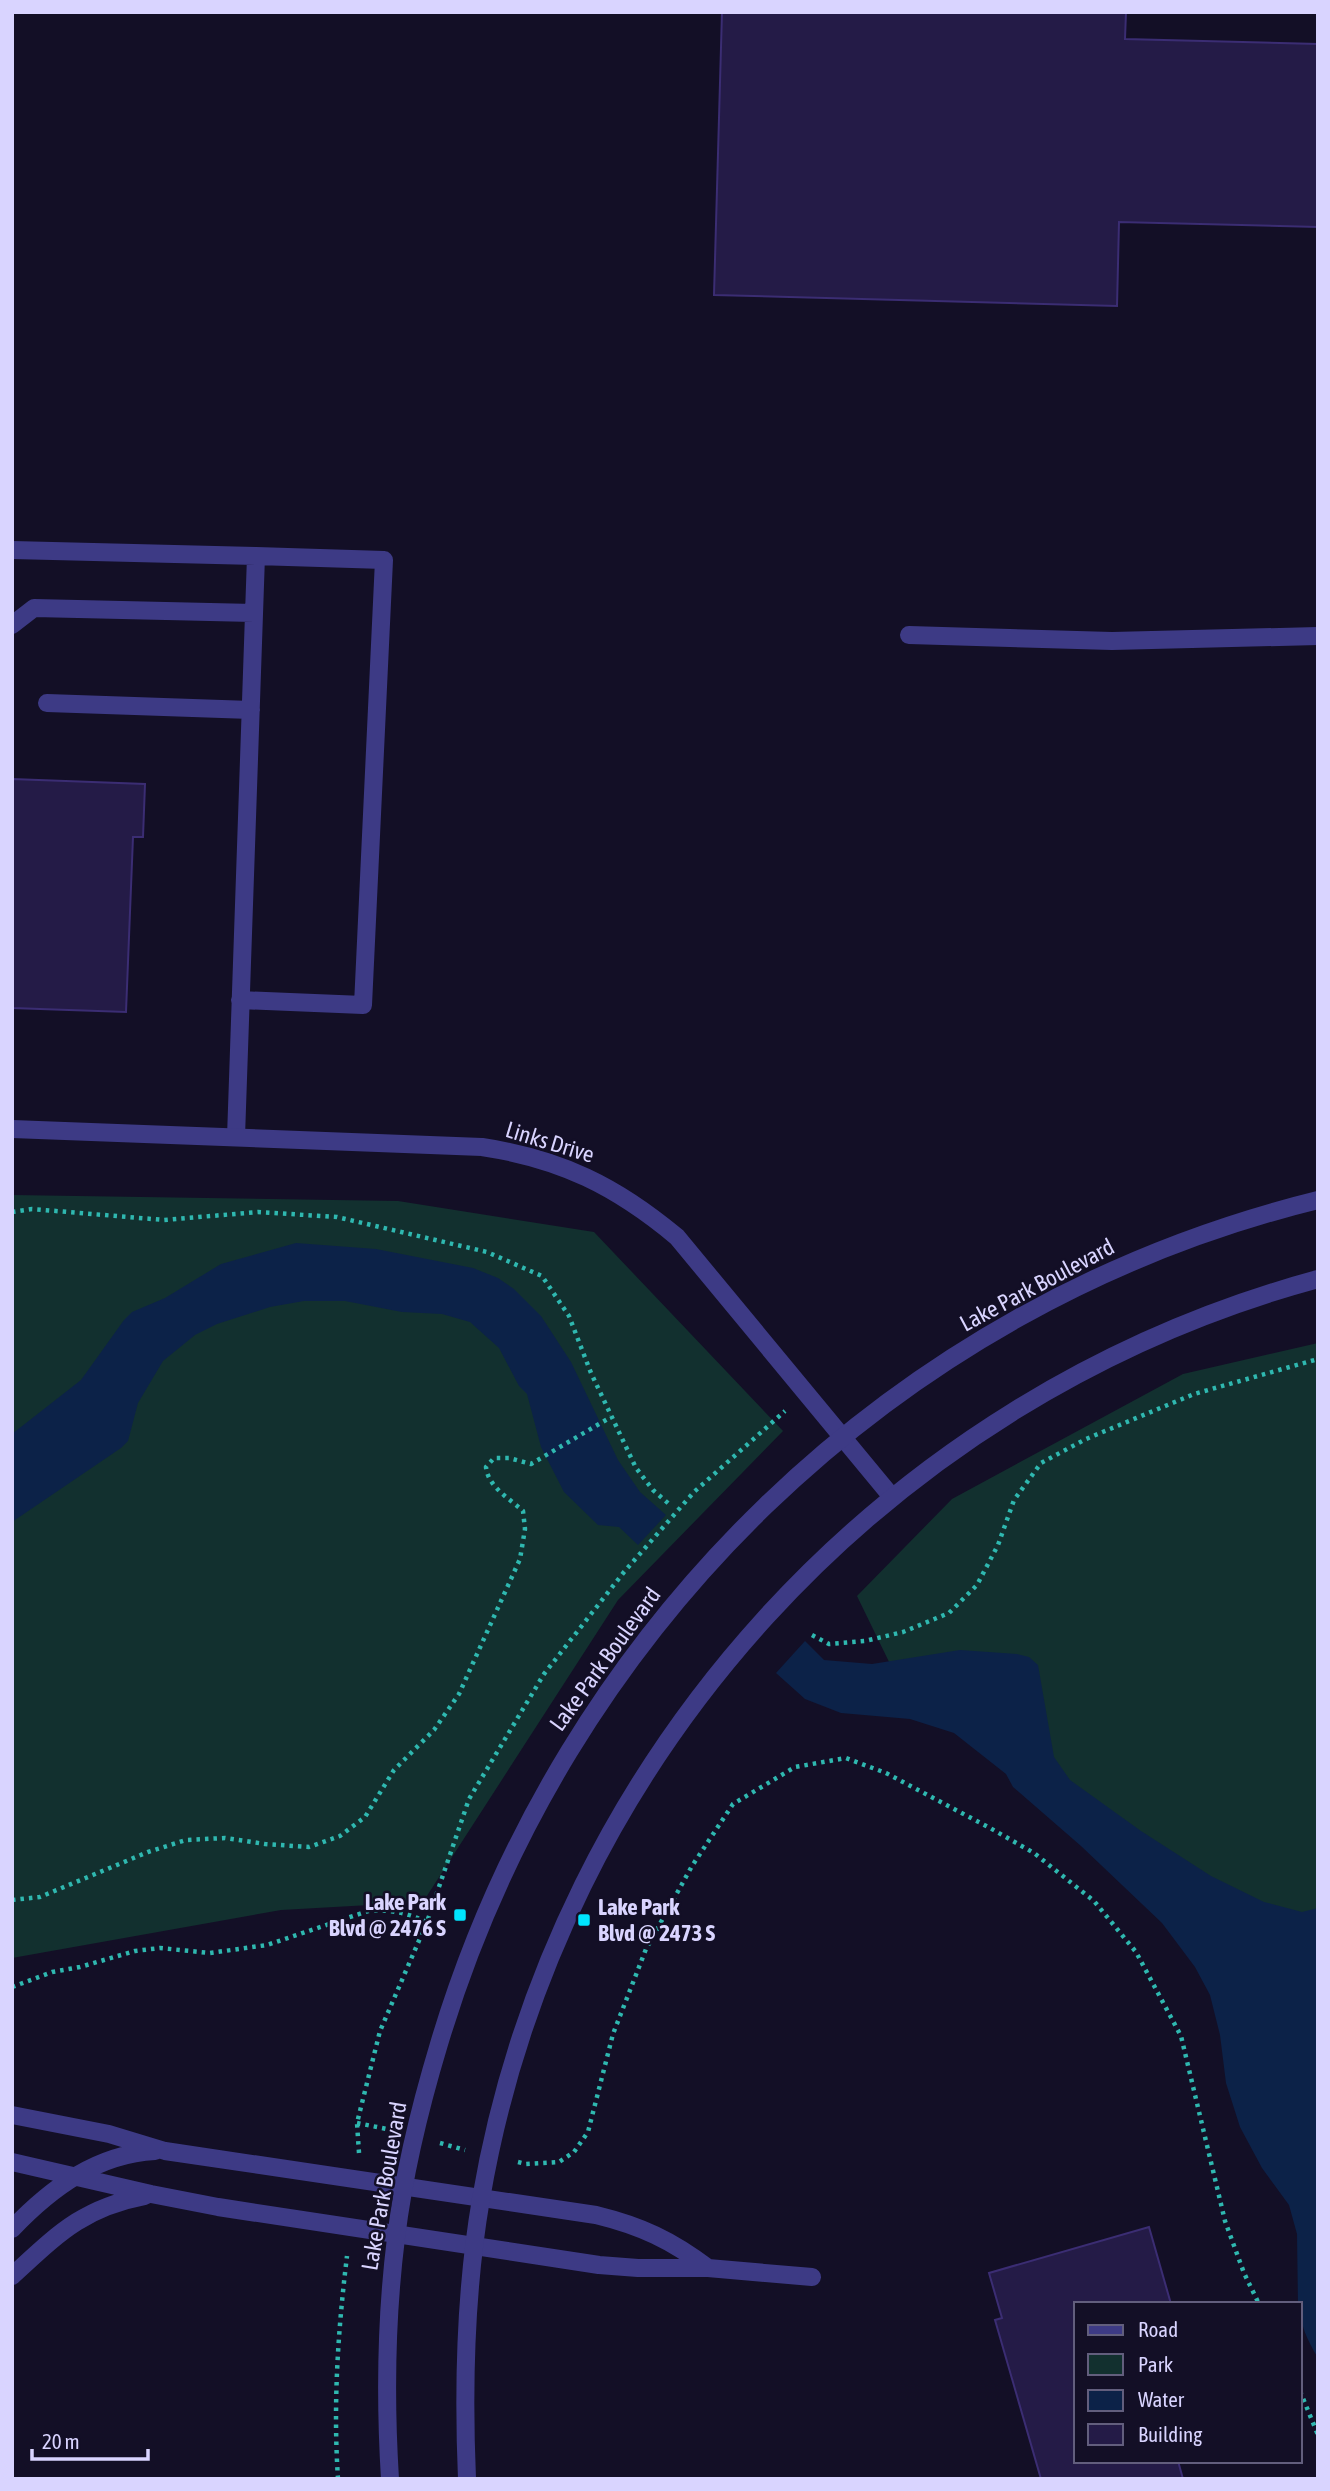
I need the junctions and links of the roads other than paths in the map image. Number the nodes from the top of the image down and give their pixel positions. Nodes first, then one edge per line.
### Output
1 (12, 550) edge
2 (256, 556) junction
3 (254, 613) junction
4 (12, 625) edge
5 (909, 635) dead end
6 (1318, 636) edge
7 (47, 703) dead end
8 (250, 710) junction
9 (240, 1000) junction
10 (12, 1129) edge
11 (236, 1137) junction
12 (1318, 1200) edge
13 (1318, 1279) edge
14 (842, 1437) junction
15 (892, 1497) junction
16 (12, 2115) edge
17 (165, 2151) junction
18 (12, 2162) edge
19 (74, 2177) junction
20 (404, 2186) junction
21 (151, 2194) junction
22 (481, 2198) junction
23 (12, 2229) edge
24 (396, 2235) junction
25 (474, 2246) junction
26 (708, 2268) junction
27 (12, 2276) edge
28 (812, 2277) dead end
29 (390, 2479) edge
30 (467, 2479) edge

1 - 2 street
2 - 3 street
2 - 9 street
3 - 4 street
3 - 8 street
5 - 6 street
7 - 8 street
8 - 9 street
9 - 11 street
10 - 11 street, Links Drive
11 - 14 street, Links Drive
12 - 14 street, Lake Park Boulevard
13 - 15 street
14 - 15 street, Links Drive
14 - 20 street, Lake Park Boulevard
15 - 22 street
16 - 17 street
17 - 19 street
17 - 20 street
18 - 19 street
19 - 21 street
19 - 23 street
20 - 22 street
20 - 24 street, Lake Park Boulevard
21 - 24 street
21 - 27 street
22 - 25 street
22 - 26 street
24 - 25 street
24 - 29 street, Lake Park Boulevard
25 - 26 street
25 - 30 street
26 - 28 street

